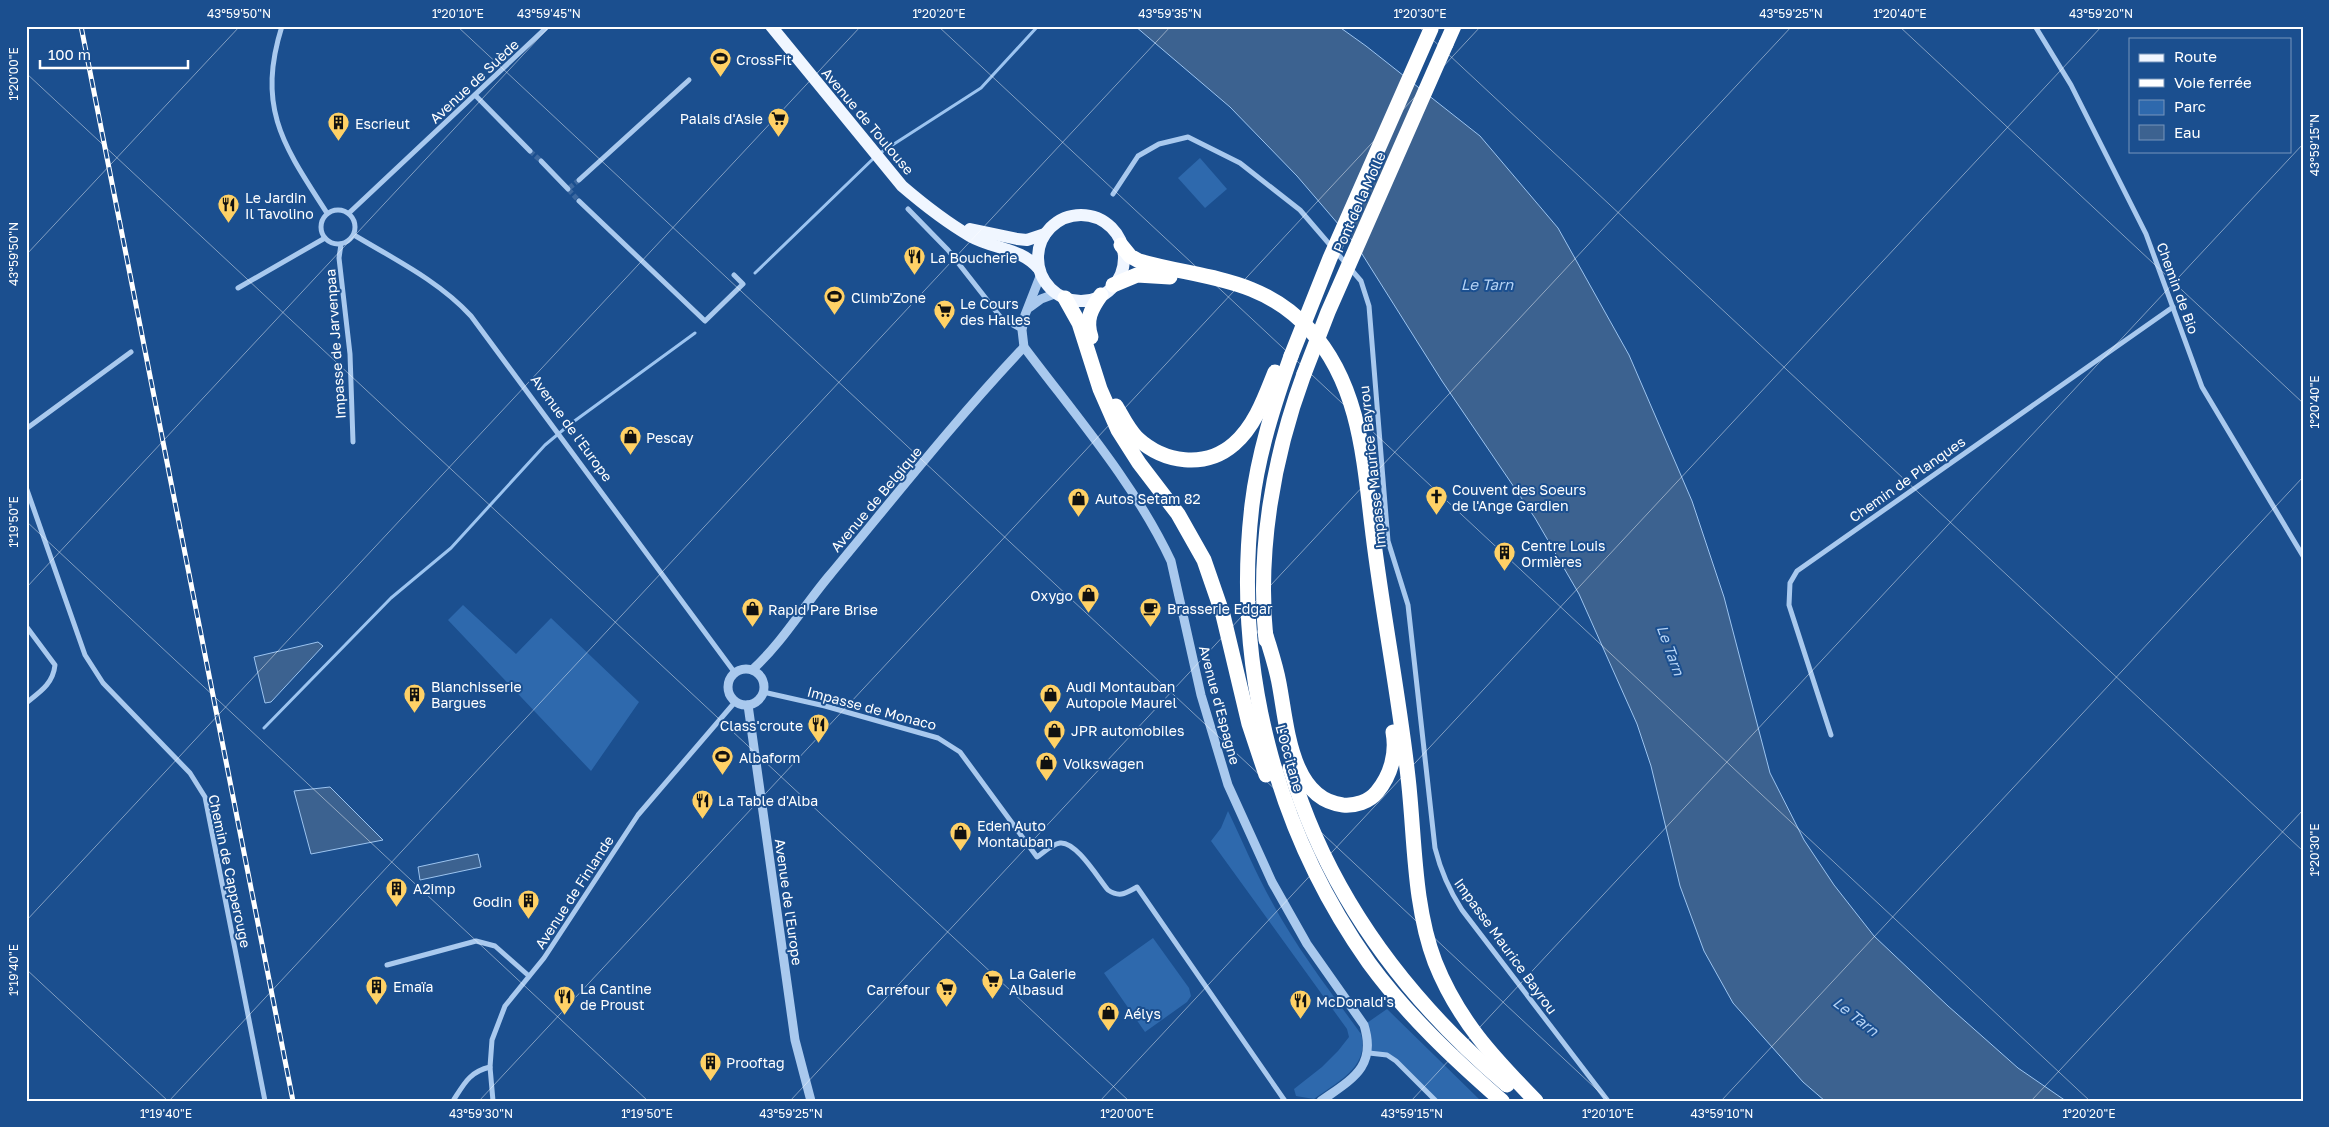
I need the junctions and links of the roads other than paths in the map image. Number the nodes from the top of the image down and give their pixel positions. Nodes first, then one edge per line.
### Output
1 (282, 26) edge
2 (548, 26) edge
3 (771, 26) edge
4 (1454, 26) edge
5 (2035, 26) edge
6 (1431, 28) edge
7 (689, 80) dead end
8 (476, 95) junction
9 (530, 151) tunnel mouth
10 (540, 161) tunnel mouth
11 (579, 180) tunnel mouth
12 (568, 189) dead end
13 (1113, 194) dead end
14 (579, 201) tunnel mouth
15 (908, 208) dead end
16 (349, 213) junction
17 (327, 214) junction
18 (953, 224) junction
19 (1045, 234) junction
20 (354, 235) junction
21 (325, 238) junction
22 (341, 244) junction
23 (1121, 245) junction
24 (1040, 271) junction
25 (734, 276) dead end
26 (1113, 285) junction
27 (238, 288) dead end
28 (1101, 295) junction
29 (1061, 296) junction
30 (1029, 307) junction
31 (2173, 307) junction
32 (1022, 330) junction
33 (1024, 347) junction
34 (131, 352) dead end
35 (1287, 353) junction
36 (1304, 374) joint
37 (26, 429) edge
38 (353, 442) dead end
39 (26, 488) edge
40 (2303, 556) edge
41 (26, 626) edge
42 (1265, 632) junction
43 (752, 670) junction
44 (735, 673) junction
45 (764, 692) junction
46 (735, 702) junction
47 (26, 703) edge
48 (748, 705) junction
49 (1831, 735) dead end
50 (1310, 863) junction
51 (388, 965) dead end
52 (529, 976) junction
53 (1369, 1053) junction
54 (490, 1067) junction
55 (265, 1101) edge
56 (453, 1101) edge
57 (493, 1101) edge
58 (811, 1101) edge
59 (1285, 1101) edge
60 (1321, 1101) edge
61 (1436, 1101) edge
62 (1502, 1101) edge
63 (1526, 1101) edge
64 (1536, 1101) edge
65 (1608, 1101) edge

1 - 17 street
2 - 8 street, Avenue de Suède
3 - 18 main road, Avenue de Toulouse
4 - 36 highway, Pont de la Molle, bridge
5 - 31 street, Chemin de Bio
6 - 35 highway, Pont de la Molle, bridge
7 - 11 street
8 - 9 street
8 - 16 street, Avenue de Suède
10 - 12 street
13 - 65 street, Impasse Maurice Bayrou
14 - 25 street
15 - 32 street
16 - 17 street
16 - 20 street
17 - 21 street
18 - 19 main road, Avenue de Toulouse
18 - 24 main road, Avenue de Toulouse
19 - 23 main road
19 - 24 main road
20 - 22 street
20 - 44 street, Avenue de l'Europe
21 - 22 street
21 - 27 street
22 - 38 street, Impasse de Jarvenpaa
23 - 26 main road
23 - 64 highway
24 - 29 main road
24 - 30 street
26 - 28 main road
26 - 42 highway
28 - 29 main road
28 - 35 highway
29 - 30 street
29 - 50 highway
30 - 32 street
31 - 40 street, Chemin de Bio
31 - 49 street, Chemin de Planques
32 - 33 street
33 - 43 street, Avenue de Belgique
33 - 53 street, Avenue d'Espagne
34 - 37 street
35 - 50 highway, L'Occitane
36 - 42 highway, L'Occitane
39 - 55 street, Chemin de Capperouge
41 - 47 street
42 - 63 highway, L'Occitane
43 - 44 street
43 - 45 street
44 - 46 street
45 - 48 street
45 - 59 street, Impasse de Monaco
46 - 48 street
46 - 52 street, Avenue de Finlande
48 - 58 street, Avenue de l'Europe
50 - 62 highway, L'Occitane
51 - 52 street
52 - 54 street, Avenue de Finlande
53 - 60 street
53 - 61 street
54 - 56 street
54 - 57 street, Avenue de Finlande

